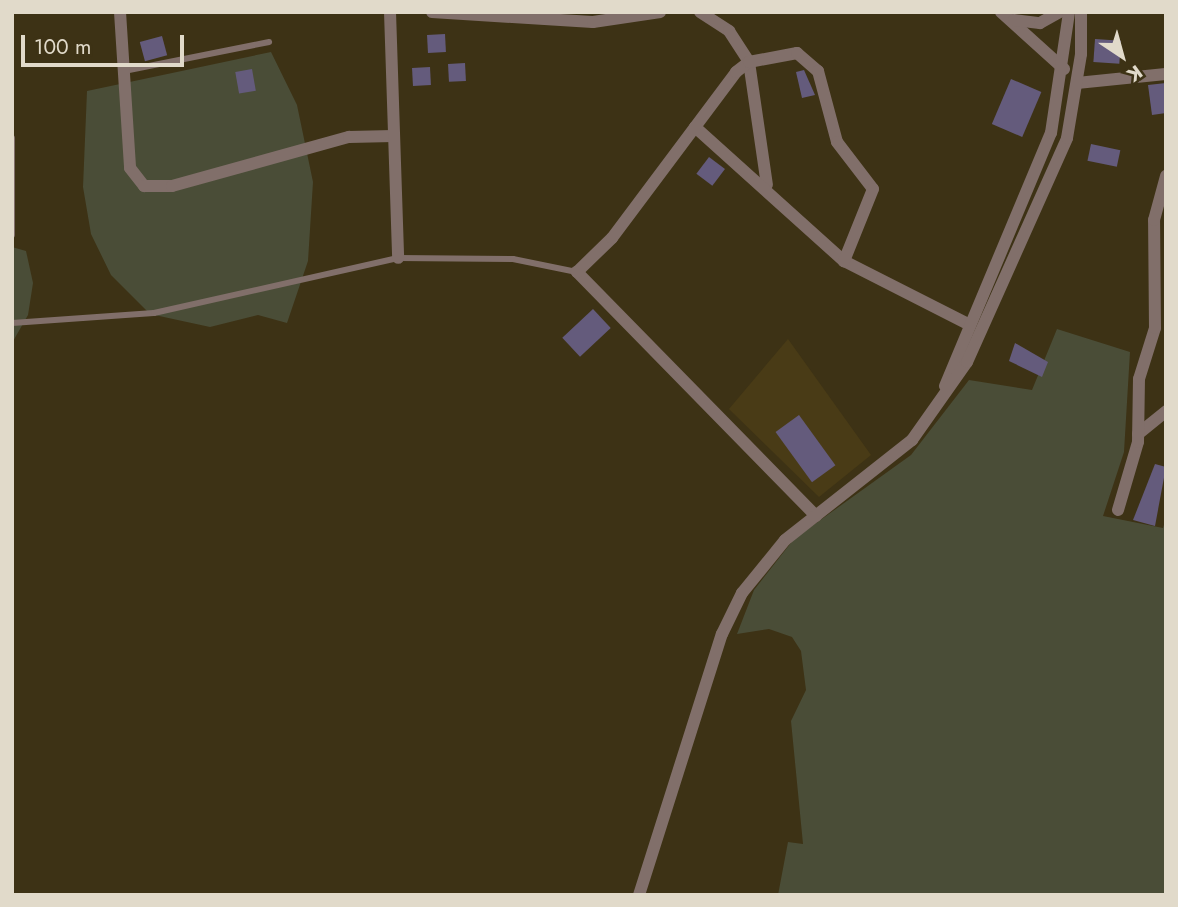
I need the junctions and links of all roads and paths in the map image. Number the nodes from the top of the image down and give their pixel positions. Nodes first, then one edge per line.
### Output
1 (120, 12) edge
2 (390, 12) edge
3 (432, 12) edge
4 (660, 12) edge
5 (700, 12) edge
6 (1001, 12) edge
7 (1060, 12) edge
8 (1069, 12) edge
9 (1082, 12) edge
10 (1014, 20) junction
11 (1033, 23) junction
12 (1068, 30) junction
13 (269, 42) dead end
14 (749, 62) junction
15 (1064, 69) junction
16 (124, 71) junction
17 (1166, 74) edge
18 (1077, 83) junction
19 (695, 127) junction
20 (393, 136) junction
21 (12, 138) edge
22 (1166, 176) edge
23 (766, 186) junction
24 (12, 235) edge
25 (398, 258) junction
26 (844, 261) junction
27 (577, 272) junction
28 (12, 323) edge
29 (970, 325) junction
30 (941, 399) junction
31 (1166, 411) edge
32 (1138, 434) junction
33 (1118, 510) dead end
34 (816, 516) junction
35 (639, 895) edge

1 - 16 street
2 - 20 street
3 - 4 street
5 - 14 street
6 - 10 street
7 - 11 street
8 - 12 street
9 - 18 street
10 - 11 street
10 - 15 street
11 - 12 street
12 - 15 street
13 - 16 lane
14 - 19 street
14 - 23 street
14 - 26 street
15 - 29 street
16 - 20 street
17 - 18 street
18 - 30 street
19 - 23 street
19 - 27 street
20 - 25 street
21 - 24 lane
22 - 32 street
23 - 26 street
25 - 27 lane
25 - 28 lane
26 - 29 street
27 - 34 street
29 - 30 street
30 - 34 street
31 - 32 street
32 - 33 street
34 - 35 street

